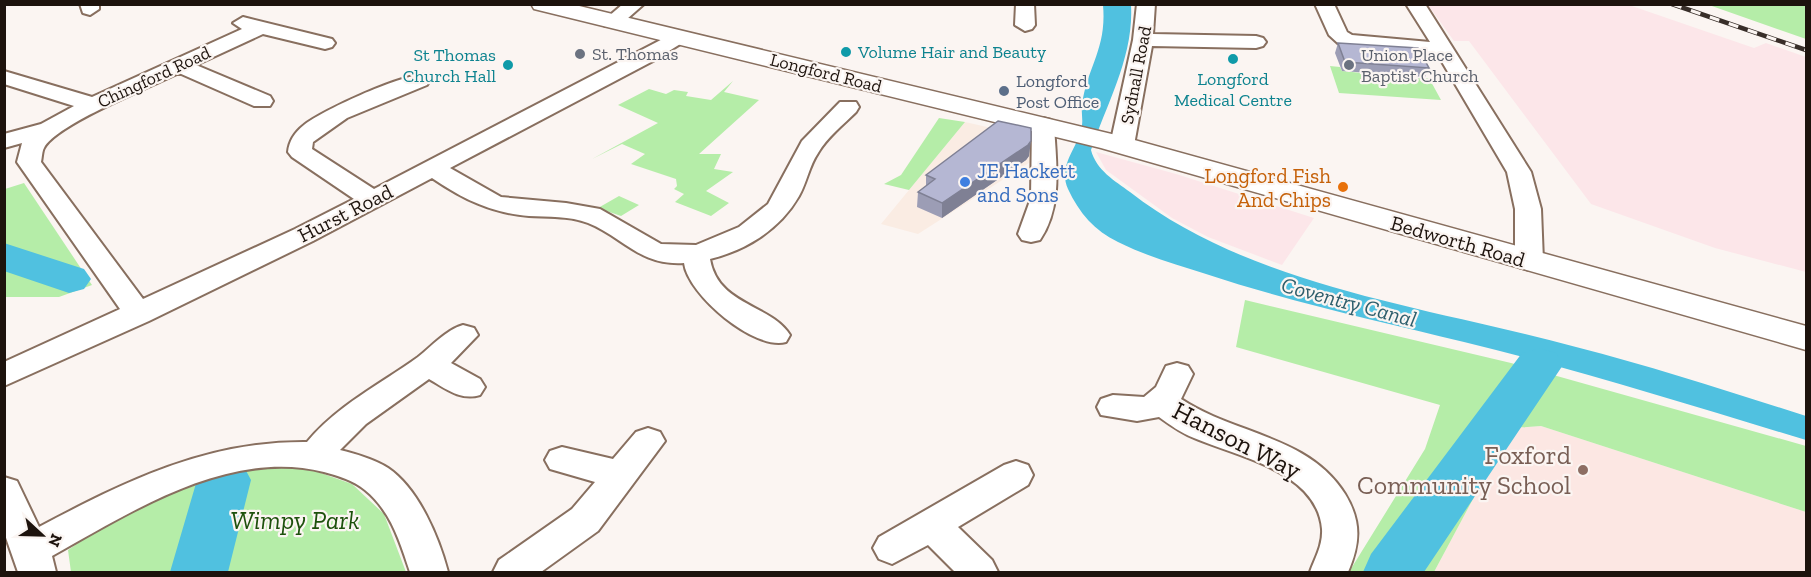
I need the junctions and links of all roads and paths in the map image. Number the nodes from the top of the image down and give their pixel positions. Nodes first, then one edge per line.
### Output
1 (542, 4) edge
2 (635, 4) edge
3 (1025, 4) edge
4 (1146, 4) edge
5 (1324, 4) edge
6 (1414, 4) edge
7 (612, 22) junction
8 (1025, 25) dead end
9 (678, 37) junction
10 (1143, 40) junction
11 (1256, 42) dead end
12 (326, 43) dead end
13 (1445, 49) junction
14 (179, 66) junction
15 (4, 77) edge
16 (419, 80) dead end
17 (93, 105) junction
18 (848, 107) dead end
19 (240, 111) dead end
20 (1050, 126) junction
21 (49, 129) junction
22 (4, 141) edge
23 (1116, 143) junction
24 (433, 168) junction
25 (372, 199) junction
26 (1031, 234) dead end
27 (696, 254) junction
28 (1528, 261) junction
29 (139, 314) junction
30 (463, 335) dead end
31 (775, 335) dead end
32 (1806, 338) edge
33 (428, 365) junction
34 (4, 375) edge
35 (469, 387) dead end
36 (1113, 407) dead end
37 (648, 441) dead end
38 (315, 456) junction
39 (562, 460) dead end
40 (621, 475) junction
41 (1016, 475) dead end
42 (4, 491) edge
43 (933, 526) junction
44 (892, 548) dead end
45 (34, 561) edge
46 (429, 573) edge
47 (512, 573) edge
48 (979, 573) edge
49 (1329, 573) edge

1 - 7 main road, Longford Road
2 - 7 street
3 - 8 street
4 - 10 street, Sydnall Road
5 - 13 street
6 - 13 street
7 - 9 main road, Longford Road
9 - 20 main road, Longford Road
9 - 24 street, Hurst Road
10 - 11 street
10 - 23 street, Sydnall Road
12 - 14 street, Chingford Road
13 - 28 street
14 - 17 street, Chingford Road
14 - 19 street
15 - 17 street
16 - 25 street
17 - 21 street, Chingford Road
18 - 27 street
20 - 23 main road, Longford Road
20 - 26 street
21 - 22 street, Chingford Road
21 - 29 street, Chingford Road
23 - 28 main road, Bedworth Road
24 - 25 street, Hurst Road
24 - 27 street
25 - 29 street, Hurst Road
27 - 31 street
28 - 32 main road, Bedworth Road
29 - 34 street, Hurst Road
30 - 33 street
33 - 35 street
33 - 38 street
36 - 49 street, Hanson Way
37 - 40 street
38 - 45 street
38 - 46 street
39 - 40 street
40 - 47 street
41 - 43 street
42 - 45 street
43 - 44 street
43 - 48 street

